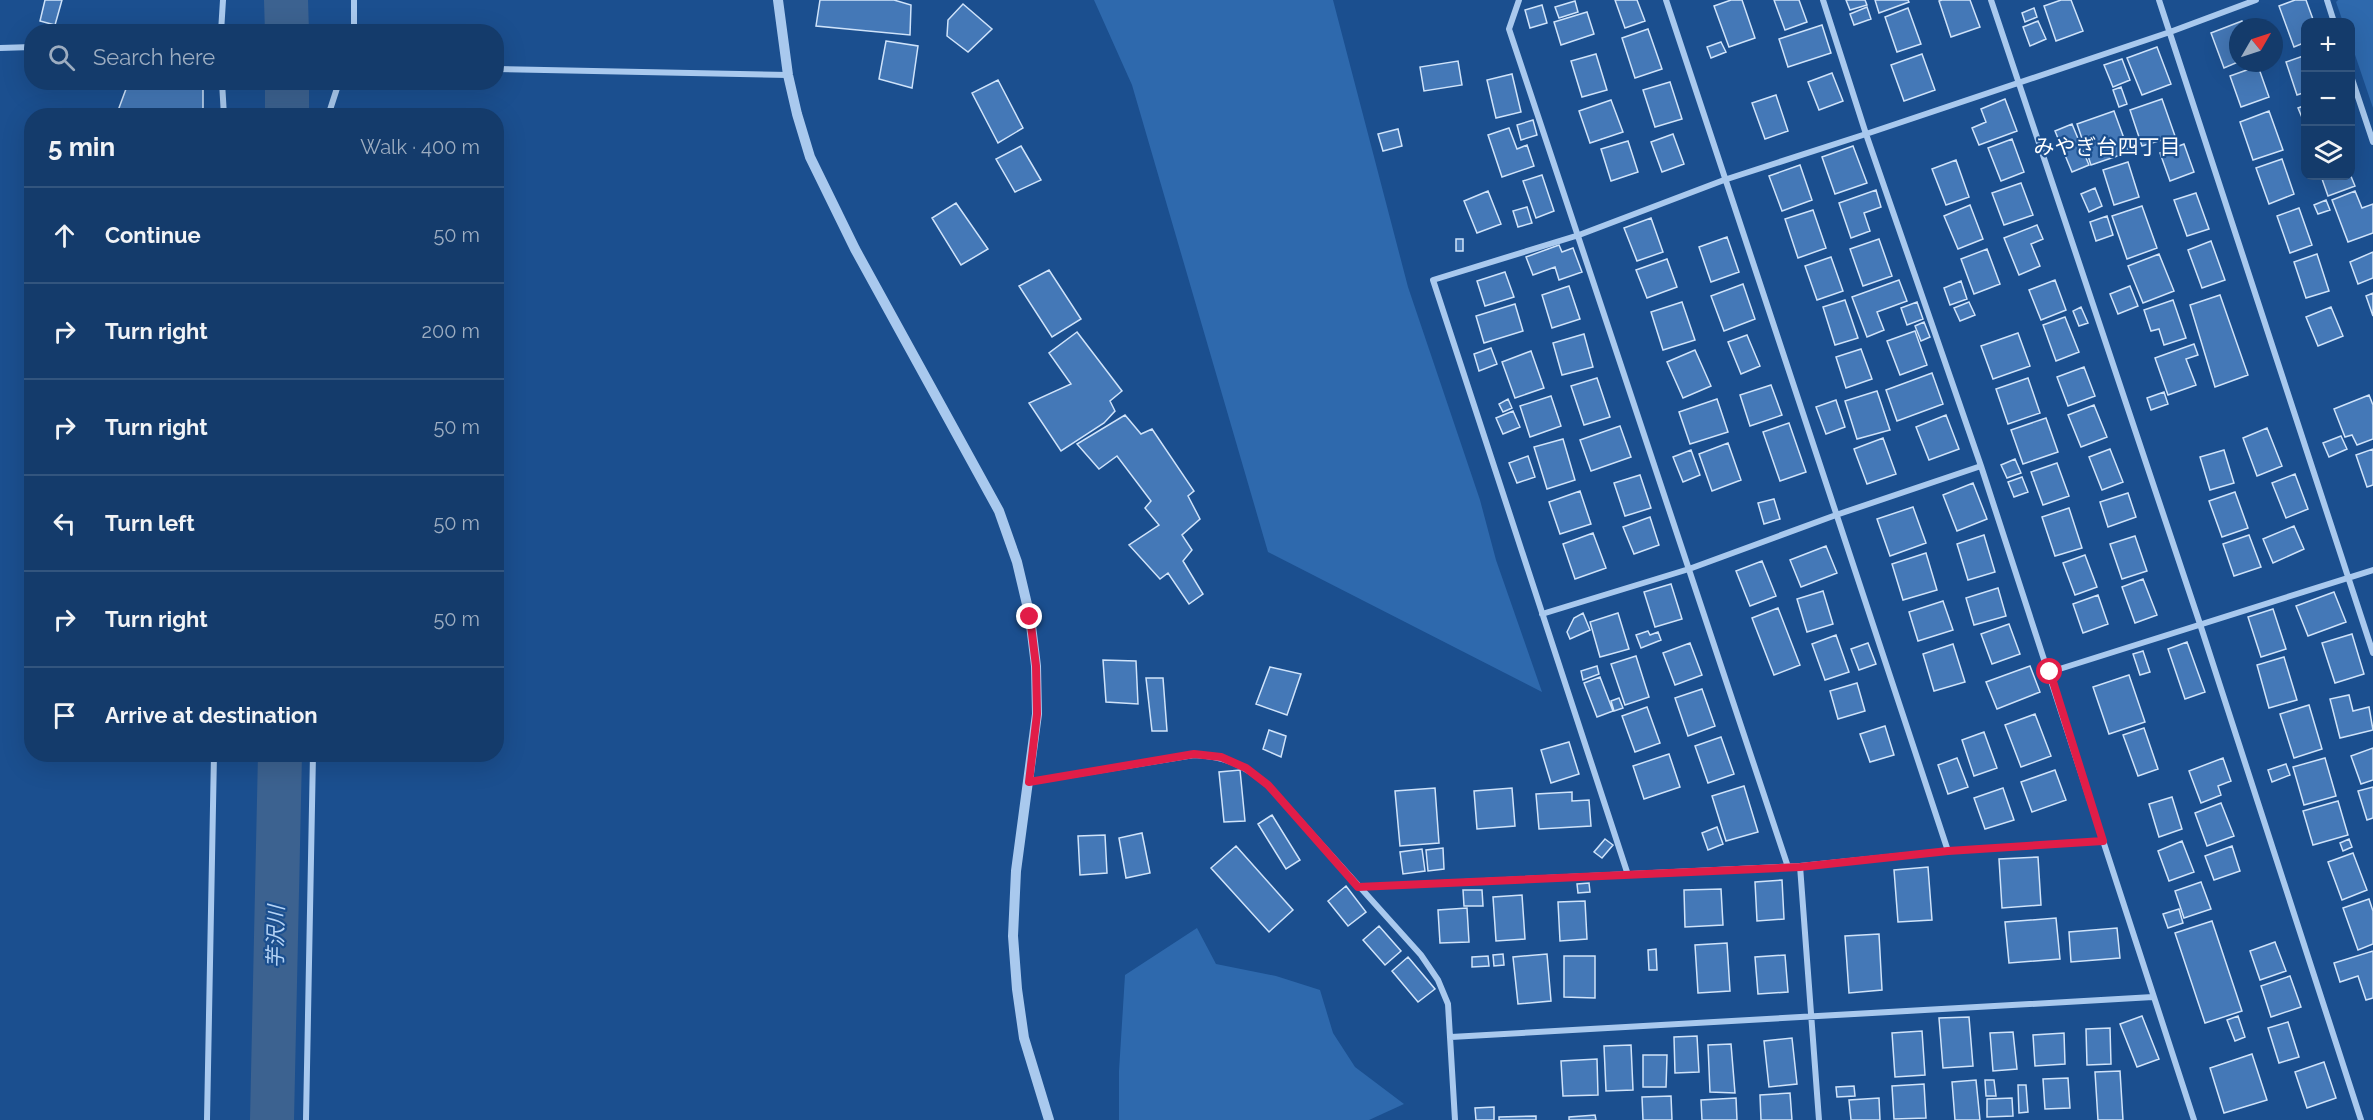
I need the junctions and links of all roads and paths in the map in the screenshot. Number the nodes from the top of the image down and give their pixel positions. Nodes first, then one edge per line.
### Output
1 (223, 0) edge
2 (354, 0) edge
3 (778, 0) edge
4 (1520, 0) edge
5 (1666, 0) edge
6 (1823, 0) edge
7 (1991, 0) edge
8 (2159, 0) edge
9 (2256, 0) edge
10 (2327, 0) edge
11 (2333, 18) edge
12 (222, 24) edge
13 (354, 24) edge
14 (2170, 32) junction
15 (24, 47) edge
16 (0, 48) edge
17 (504, 69) edge
18 (788, 75) junction
19 (2018, 83) junction
20 (2355, 88) edge
21 (222, 90) edge
22 (336, 90) edge
23 (224, 108) edge
24 (331, 108) edge
25 (1866, 134) junction
26 (2373, 142) edge
27 (1724, 180) junction
28 (1579, 235) junction
29 (1981, 466) junction
30 (1836, 515) junction
31 (1689, 569) junction
32 (2373, 570) edge
33 (2349, 579) junction
34 (1542, 614) junction
35 (2200, 624) junction
36 (2373, 653) edge
37 (2050, 672) junction
38 (214, 762) edge
39 (313, 762) edge
40 (1029, 782) junction
41 (2103, 841) junction
42 (1948, 851) junction
43 (1788, 867) junction
44 (1800, 867) junction
45 (1628, 875) junction
46 (1358, 887) junction
47 (2153, 998) junction
48 (1813, 1017) junction
49 (1450, 1037) junction
50 (207, 1120) edge
51 (306, 1120) edge
52 (1049, 1120) edge
53 (1455, 1120) edge
54 (1819, 1120) edge
55 (2194, 1120) edge
56 (2361, 1120) edge

1 - 12 street
2 - 13 street
3 - 18 street
4 - 28 street
5 - 27 street
6 - 25 street
7 - 19 street
8 - 14 street
9 - 14 street
10 - 11 street
14 - 19 street
14 - 33 street
15 - 16 street
17 - 18 street
18 - 40 street
19 - 25 street
19 - 35 street
20 - 26 street
21 - 23 street
22 - 24 street
25 - 27 street
25 - 29 street
27 - 28 street
27 - 30 street
28 - 31 street
28 - 34 street
29 - 30 street
29 - 37 street
30 - 31 street
30 - 42 street
31 - 34 street
31 - 43 street
32 - 33 street
33 - 35 street
33 - 36 street
34 - 45 street
35 - 37 street
35 - 56 street
37 - 41 street
38 - 50 street
39 - 51 street
40 - 46 street
40 - 52 street
41 - 42 street
41 - 47 street
42 - 44 street
43 - 44 street
43 - 45 street
44 - 48 street
45 - 46 street
46 - 49 street
47 - 48 street
47 - 55 street
48 - 49 street
48 - 54 street
49 - 53 street

